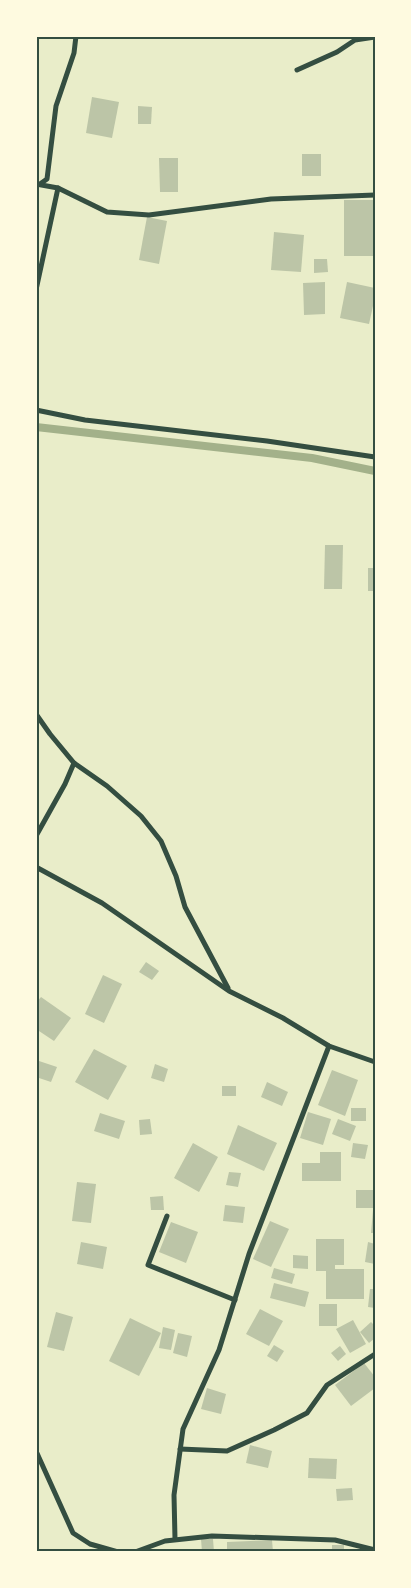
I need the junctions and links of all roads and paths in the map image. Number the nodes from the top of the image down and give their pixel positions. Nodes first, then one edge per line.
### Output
1 (76, 36) edge
2 (375, 37) edge
3 (355, 38) edge
4 (297, 70) dead end
5 (38, 184) edge
6 (58, 188) junction
7 (375, 195) edge
8 (36, 255) edge
9 (43, 255) junction
10 (36, 290) edge
11 (36, 410) edge
12 (375, 456) edge
13 (36, 714) edge
14 (74, 763) junction
15 (36, 836) edge
16 (36, 867) edge
17 (229, 991) junction
18 (329, 1046) junction
19 (375, 1062) edge
20 (167, 1216) dead end
21 (235, 1300) junction
22 (375, 1354) edge
23 (180, 1449) junction
24 (36, 1451) edge
25 (175, 1539) junction
26 (375, 1550) edge
27 (118, 1552) edge
28 (135, 1552) edge

1 - 5 street
2 - 3 street
3 - 4 street
5 - 6 street
6 - 7 street
6 - 9 street
8 - 9 street
9 - 10 street
11 - 12 street
13 - 14 street
14 - 15 street
14 - 17 street
16 - 17 street
17 - 18 street
18 - 19 street
18 - 21 street
20 - 21 street
21 - 23 street
22 - 23 street
23 - 25 street
24 - 27 street
25 - 26 street
25 - 28 street

